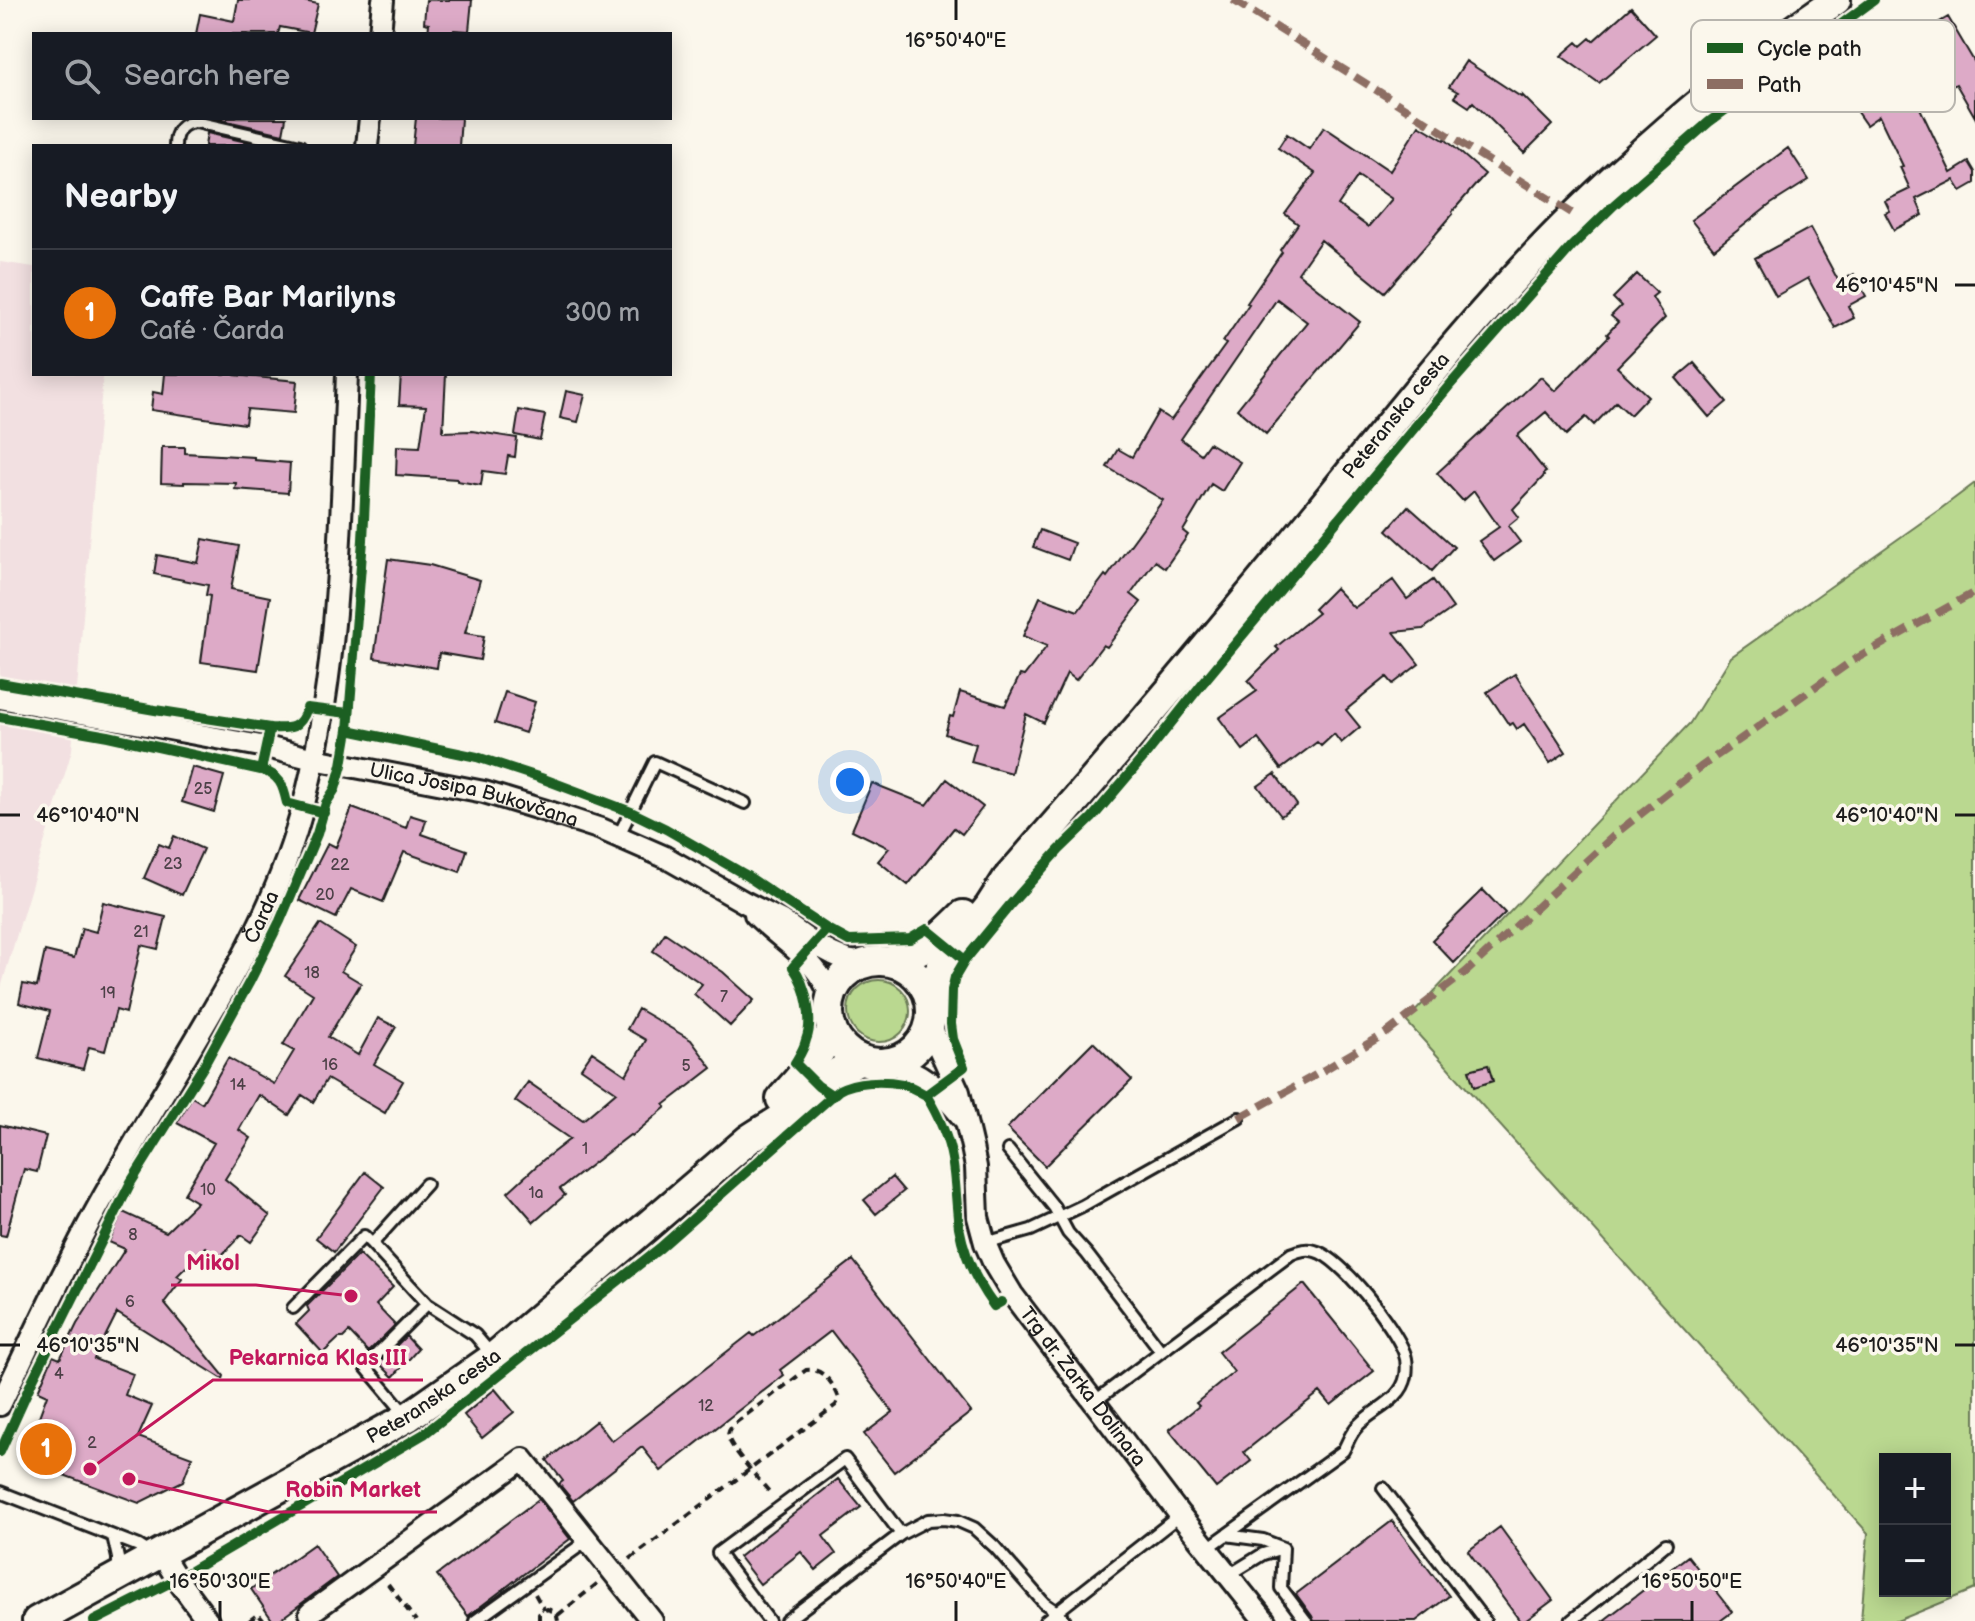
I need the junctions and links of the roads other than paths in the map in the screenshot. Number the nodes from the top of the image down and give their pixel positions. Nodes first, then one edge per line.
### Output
1 (383, 0) edge
2 (1836, 0) edge
3 (1808, 20) edge
4 (380, 32) edge
5 (1691, 111) edge
6 (370, 120) edge
7 (175, 144) edge
8 (291, 144) edge
9 (367, 144) edge
10 (347, 376) edge
11 (0, 698) edge
12 (314, 759) junction
13 (745, 803) dead end
14 (618, 837) junction
15 (1007, 879) junction
16 (744, 902) junction
17 (878, 962) junction
18 (831, 997) junction
19 (931, 1011) junction
20 (832, 1029) junction
21 (860, 1059) junction
22 (888, 1063) junction
23 (1239, 1118) dead end
24 (966, 1121) junction
25 (749, 1139) junction
26 (1008, 1150) dead end
27 (426, 1184) dead end
28 (1060, 1216) junction
29 (985, 1243) junction
30 (372, 1244) junction
31 (427, 1304) junction
32 (293, 1308) dead end
33 (1161, 1351) junction
34 (494, 1357) junction
35 (1094, 1402) junction
36 (0, 1405) edge
37 (408, 1417) junction
38 (1383, 1488) dead end
39 (0, 1492) edge
40 (1180, 1515) junction
41 (901, 1534) junction
42 (1226, 1535) junction
43 (113, 1536) junction
44 (588, 1540) junction
45 (1666, 1544) dead end
46 (1208, 1548) junction
47 (1283, 1548) junction
48 (158, 1554) junction
49 (1229, 1575) junction
50 (118, 1577) junction
51 (310, 1613) dead end
52 (1061, 1616) edge
53 (643, 1618) edge
54 (37, 1621) edge
55 (208, 1621) edge
56 (475, 1621) edge
57 (769, 1621) edge
58 (786, 1621) edge
59 (1045, 1621) edge
60 (1265, 1621) edge
61 (1306, 1621) edge
62 (1485, 1621) edge
63 (1571, 1621) edge

1 - 4 street
2 - 3 main road, Peteranska cesta
5 - 15 main road, Peteranska cesta
6 - 9 street
7 - 8 lane
10 - 12 street, Čarda
11 - 12 street, Ulica Josipa Bukovčana
12 - 14 street, Ulica Josipa Bukovčana
12 - 36 street, Čarda
13 - 14 lane
14 - 16 street, Ulica Josipa Bukovčana
15 - 17 main road, Peteranska cesta
15 - 19 main road, Peteranska cesta
16 - 17 street, Ulica Josipa Bukovčana
16 - 18 street, Ulica Josipa Bukovčana
17 - 18 main road
17 - 19 main road
18 - 20 main road
19 - 22 main road
19 - 24 street, Trg dr. Žarka Dolinara
20 - 21 main road
20 - 25 main road, Peteranska cesta
21 - 22 main road
21 - 25 main road, Peteranska cesta
22 - 24 street, Trg dr. Žarka Dolinara
23 - 28 lane
24 - 29 street, Trg dr. Žarka Dolinara
25 - 34 main road, Peteranska cesta
26 - 28 lane
27 - 30 lane
28 - 29 lane
28 - 33 lane
29 - 35 street, Trg dr. Žarka Dolinara
30 - 31 lane
30 - 32 lane
31 - 34 lane
31 - 37 lane
33 - 35 lane
33 - 42 lane
34 - 37 main road, Peteranska cesta
35 - 40 street, Trg dr. Žarka Dolinara
37 - 48 main road, Peteranska cesta
38 - 62 lane
39 - 43 lane
40 - 46 street, Trg dr. Žarka Dolinara
40 - 52 lane
41 - 52 lane
41 - 57 lane
41 - 58 lane
42 - 46 lane
42 - 47 lane
43 - 48 lane
43 - 50 lane
44 - 51 street
44 - 53 street
44 - 56 lane
45 - 63 lane
46 - 49 street, Trg dr. Žarka Dolinara
47 - 49 lane
47 - 61 lane
48 - 50 main road, Peteranska cesta
48 - 55 street
49 - 60 street, Trg dr. Žarka Dolinara
50 - 54 main road, Peteranska cesta
52 - 59 lane

